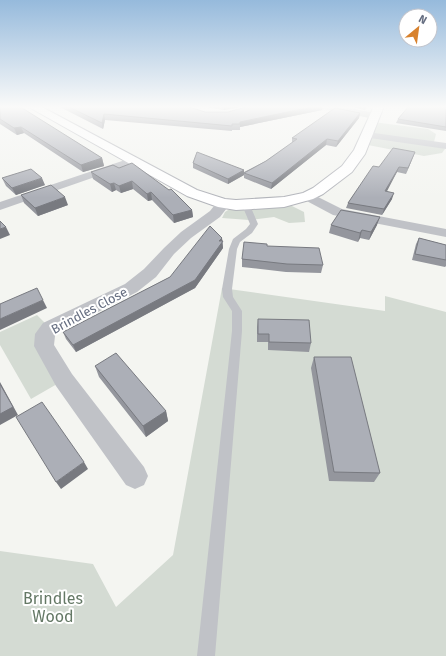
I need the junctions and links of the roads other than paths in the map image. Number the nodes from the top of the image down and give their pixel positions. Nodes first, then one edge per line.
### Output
1 (90, 137) edge
2 (366, 137) edge
3 (379, 137) edge
4 (446, 146) edge
5 (134, 160) junction
6 (308, 196) junction
7 (223, 204) junction
8 (246, 205) junction
9 (0, 206) edge
10 (446, 233) edge
11 (135, 476) dead end
12 (206, 656) edge

1 - 5 street
2 - 6 street
3 - 4 street
5 - 7 street
5 - 9 street
6 - 8 street
6 - 10 street
7 - 8 street
7 - 11 street, Brindles Close
8 - 12 lane

